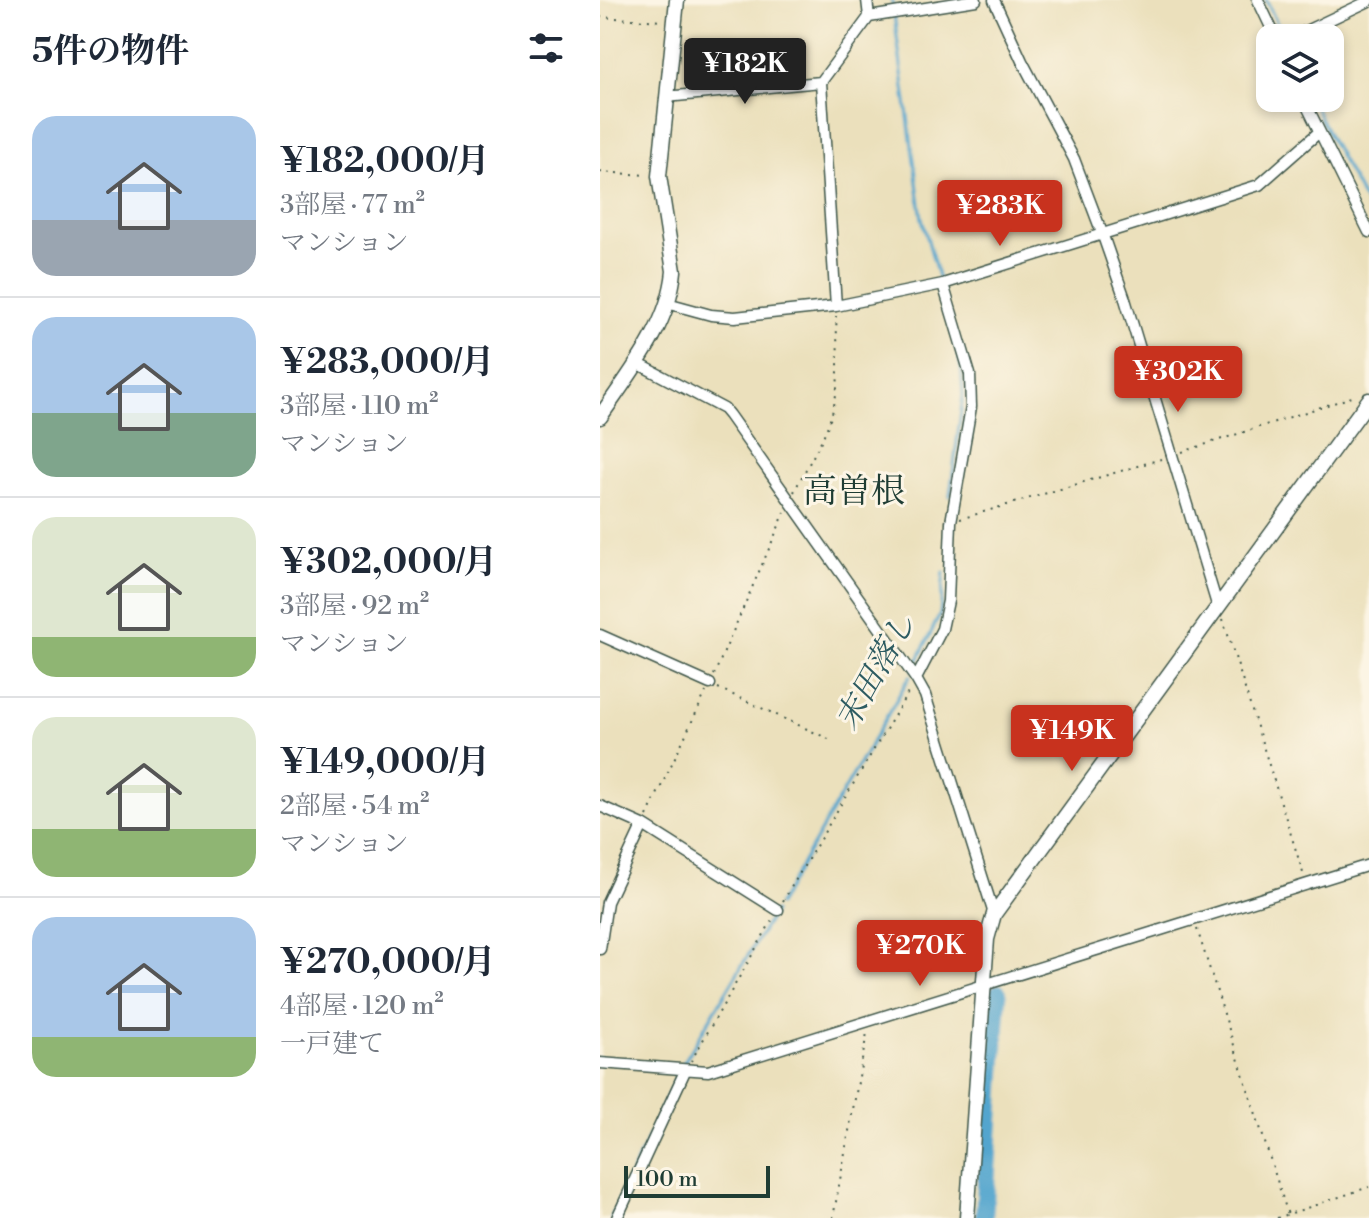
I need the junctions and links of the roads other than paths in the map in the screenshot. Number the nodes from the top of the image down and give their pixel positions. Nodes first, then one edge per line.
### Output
1 (677, 0) edge
2 (867, 0) edge
3 (976, 0) edge
4 (994, 0) edge
5 (1258, 0) edge
6 (1369, 1) edge
7 (869, 17) junction
8 (1269, 24) edge
9 (1321, 24) edge
10 (821, 82) junction
11 (666, 97) junction
12 (1309, 112) edge
13 (1318, 133) junction
14 (1369, 232) edge
15 (1102, 233) junction
16 (943, 284) junction
17 (667, 303) junction
18 (836, 306) junction
19 (637, 363) junction
20 (1362, 398) edge
21 (600, 417) edge
22 (1218, 608) junction
23 (600, 635) edge
24 (916, 679) junction
25 (710, 684) road end
26 (600, 806) edge
27 (643, 825) junction
28 (1369, 865) edge
29 (778, 910) road end
30 (994, 914) junction
31 (600, 949) edge
32 (983, 985) junction
33 (600, 1063) edge
34 (685, 1071) junction
35 (617, 1218) edge
36 (967, 1218) edge

1 - 11 street
2 - 7 street
3 - 7 street
4 - 15 street
5 - 8 street
6 - 9 street
7 - 10 street
10 - 11 street
10 - 18 street
11 - 17 street
12 - 13 street
13 - 14 street
13 - 15 street
15 - 16 street
15 - 22 street
16 - 18 street
16 - 24 street
17 - 18 street
17 - 19 street
19 - 21 street
19 - 24 street
20 - 22 street
22 - 30 street
23 - 25 street
24 - 30 street
26 - 27 street
27 - 29 street
27 - 31 street
28 - 32 street
30 - 32 street
32 - 34 street
32 - 36 street
33 - 34 street
34 - 35 street

